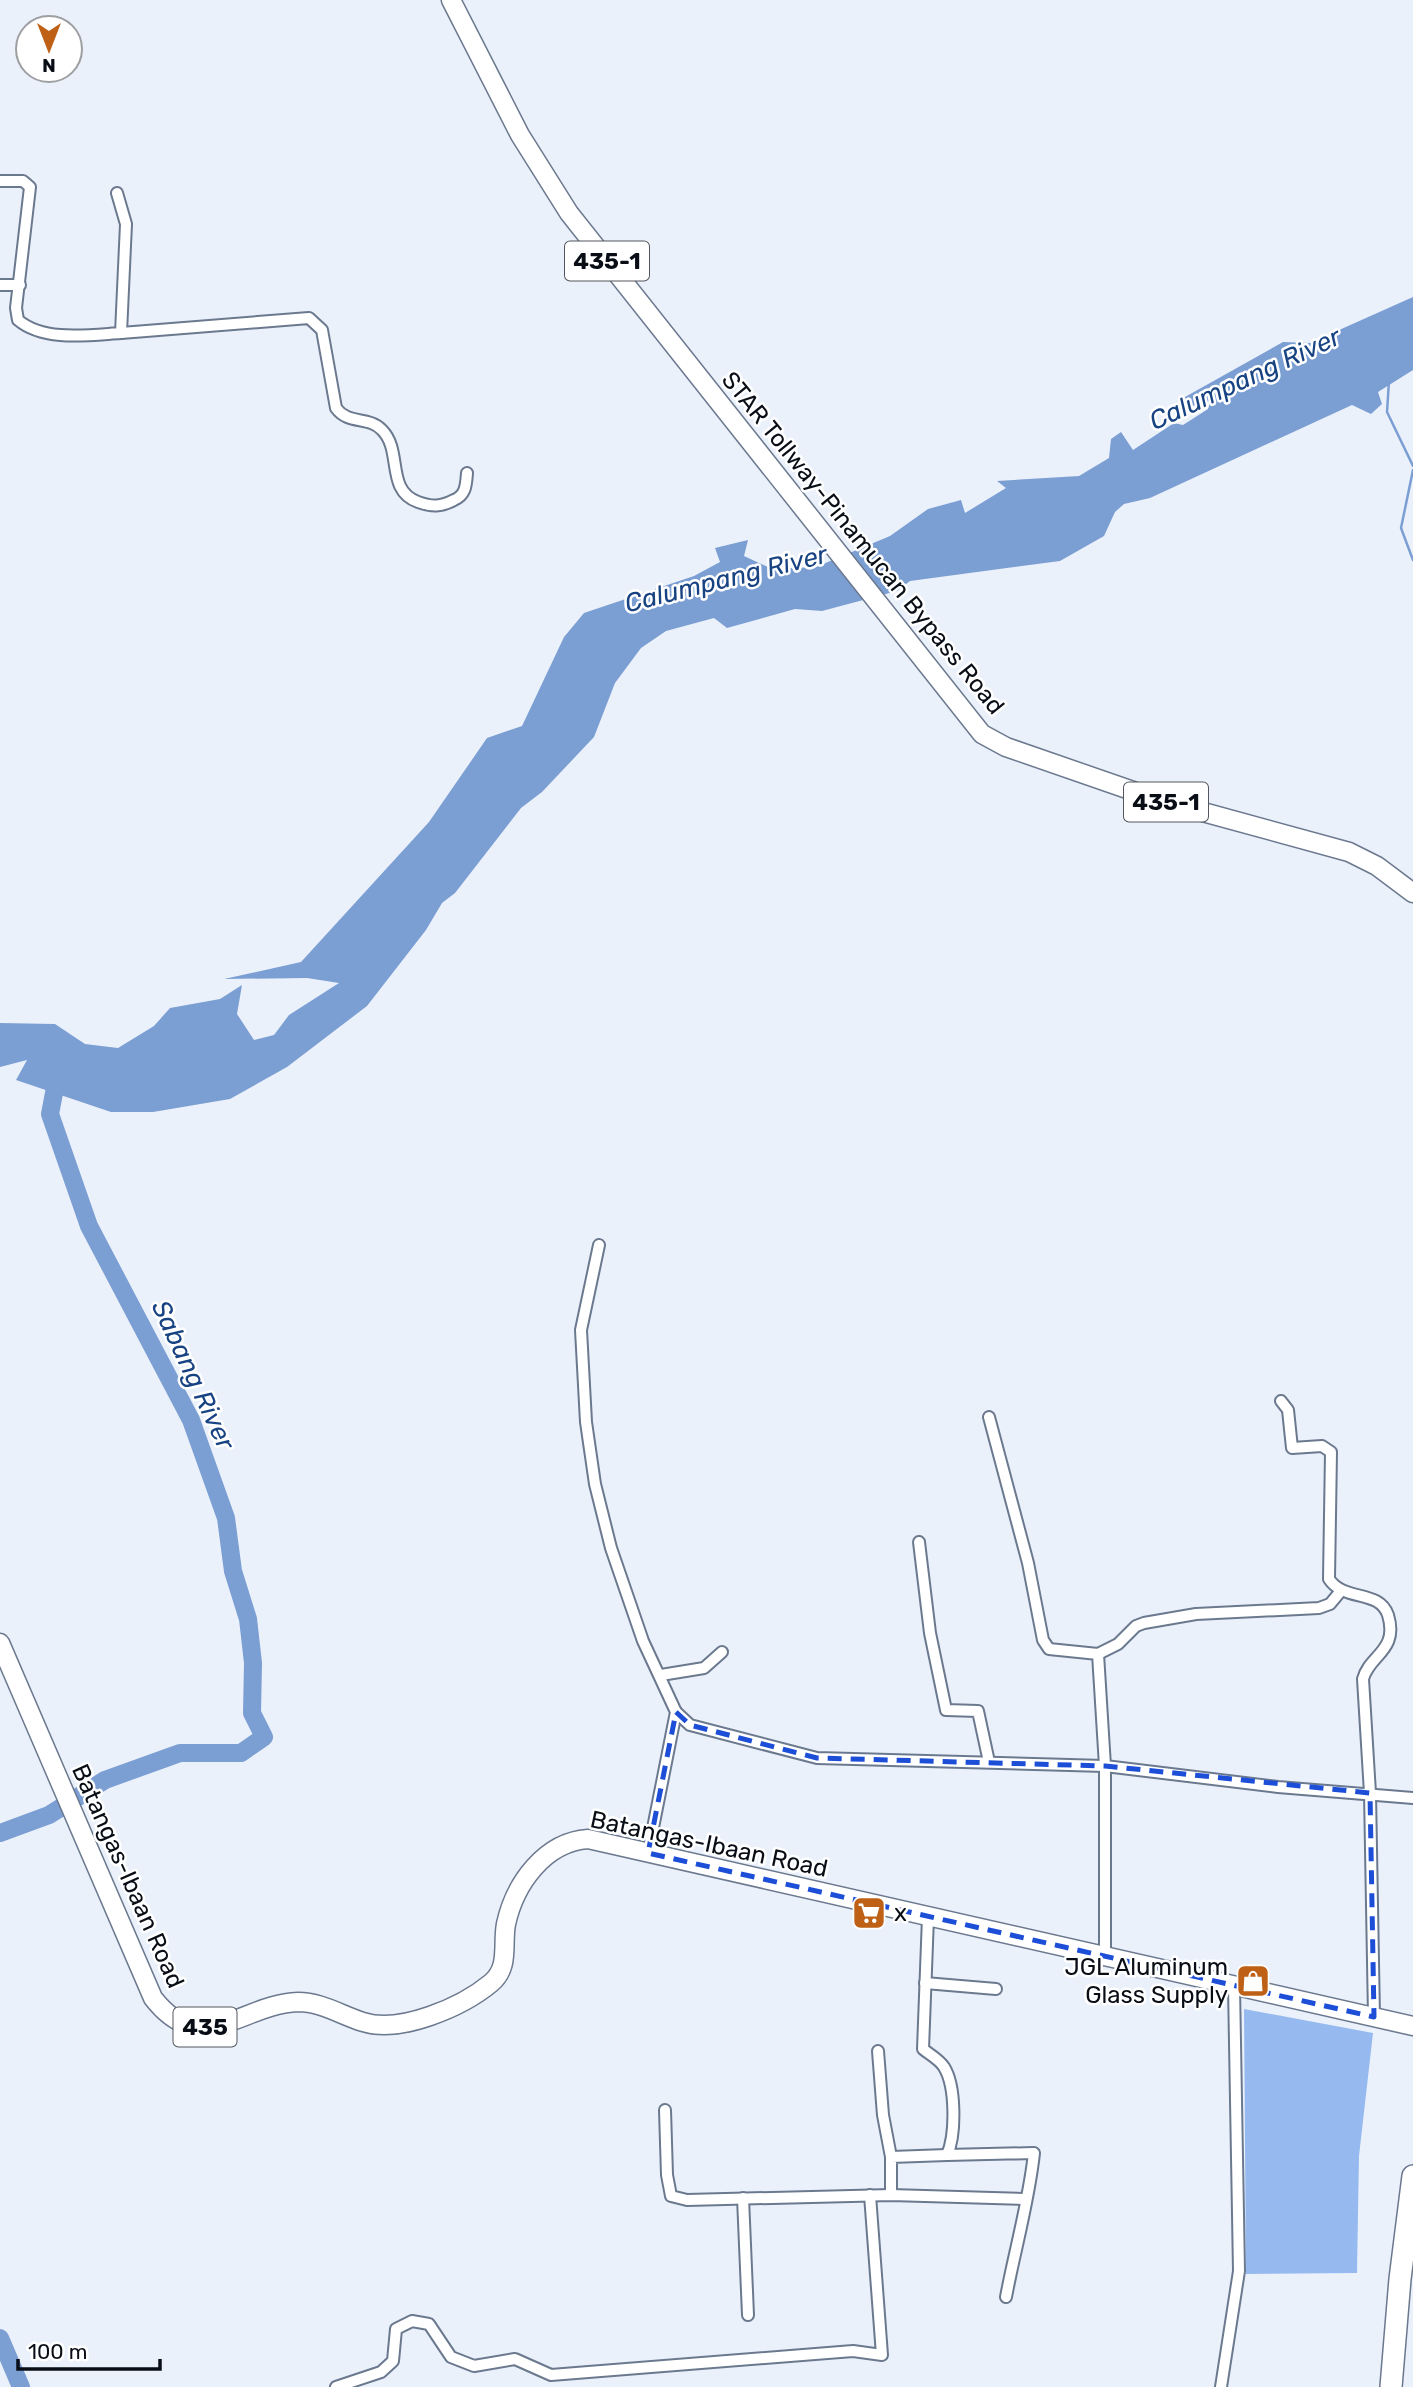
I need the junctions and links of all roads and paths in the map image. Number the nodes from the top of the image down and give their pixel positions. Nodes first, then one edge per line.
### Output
1 (452, 0) edge
2 (0, 181) edge
3 (117, 193) dead end
4 (0, 285) edge
5 (20, 285) junction
6 (121, 333) junction
7 (467, 473) dead end
8 (1413, 893) edge
9 (599, 1245) dead end
10 (1281, 1401) dead end
11 (989, 1417) dead end
12 (919, 1542) dead end
13 (1340, 1592) junction
14 (0, 1643) edge
15 (722, 1652) dead end
16 (1098, 1654) junction
17 (661, 1675) junction
18 (676, 1712) junction
19 (989, 1762) junction
20 (1105, 1766) junction
21 (1370, 1793) junction
22 (1413, 1798) edge
23 (648, 1853) junction
24 (928, 1917) junction
25 (1105, 1958) junction
26 (925, 1983) junction
27 (1234, 1986) junction
28 (996, 1989) dead end
29 (1374, 2017) junction
30 (1413, 2026) edge
31 (878, 2051) dead end
32 (665, 2110) dead end
33 (947, 2155) junction
34 (891, 2157) junction
35 (1413, 2176) edge
36 (870, 2195) junction
37 (891, 2195) junction
38 (743, 2198) junction
39 (1025, 2199) junction
40 (1413, 2289) edge
41 (1006, 2297) dead end
42 (748, 2315) dead end
43 (336, 2387) edge
44 (1221, 2387) edge
45 (1391, 2387) edge
46 (1405, 2387) edge

1 - 8 main road, STAR Tollway-Pinamucan Bypass Road / 435-1
2 - 5 street
3 - 6 street
4 - 5 street
5 - 6 street
6 - 7 street
9 - 17 street
10 - 13 street
11 - 16 street
12 - 19 street
13 - 16 street
13 - 21 street
14 - 23 main road, Batangas-Ibaan Road / 435
15 - 17 street
16 - 20 street
17 - 18 street
18 - 19 street
18 - 23 street
19 - 20 street
20 - 21 street
20 - 25 street
21 - 22 street
21 - 29 street
23 - 24 main road, Batangas-Ibaan Road / 435
24 - 25 main road, Batangas-Ibaan Road / 435
24 - 26 street
25 - 27 main road, Batangas-Ibaan Road / 435
26 - 28 street
26 - 33 street
27 - 29 main road, Batangas-Ibaan Road / 435
27 - 44 street
29 - 30 main road, Batangas-Ibaan Road / 435
31 - 34 street
32 - 38 street
33 - 34 street
33 - 39 street
34 - 37 street
35 - 45 highway
36 - 37 street
36 - 38 street
36 - 43 street
37 - 39 street
38 - 42 street
39 - 41 street
40 - 46 highway

